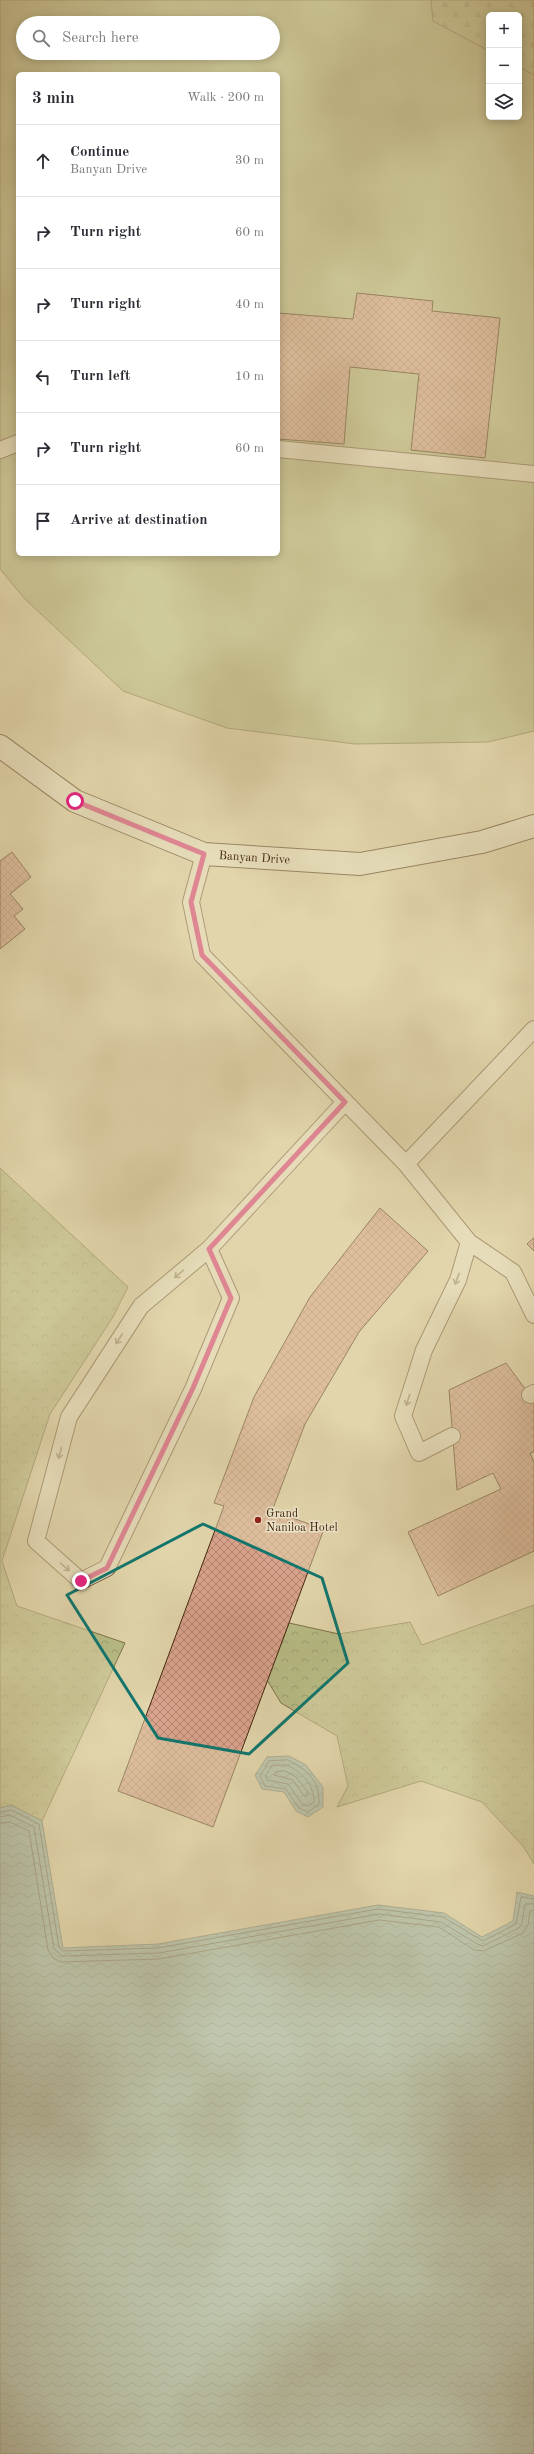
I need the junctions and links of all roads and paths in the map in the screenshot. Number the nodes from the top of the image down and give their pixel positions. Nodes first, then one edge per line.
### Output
1 (16, 444) edge
2 (280, 449) edge
3 (0, 450) edge
4 (534, 474) edge
5 (0, 746) edge
6 (534, 826) edge
7 (204, 854) junction
8 (534, 1029) edge
9 (345, 1102) junction
10 (406, 1164) junction
11 (469, 1242) junction
12 (209, 1249) junction
13 (534, 1316) edge
14 (452, 1436) dead end

1 - 3 lane
2 - 4 lane
5 - 7 street, Banyan Drive
6 - 7 street, Banyan Drive
7 - 9 lane
8 - 10 lane
9 - 10 lane
9 - 12 lane
10 - 11 lane
11 - 13 lane
11 -> 14 lane
12 -> 12 lane

